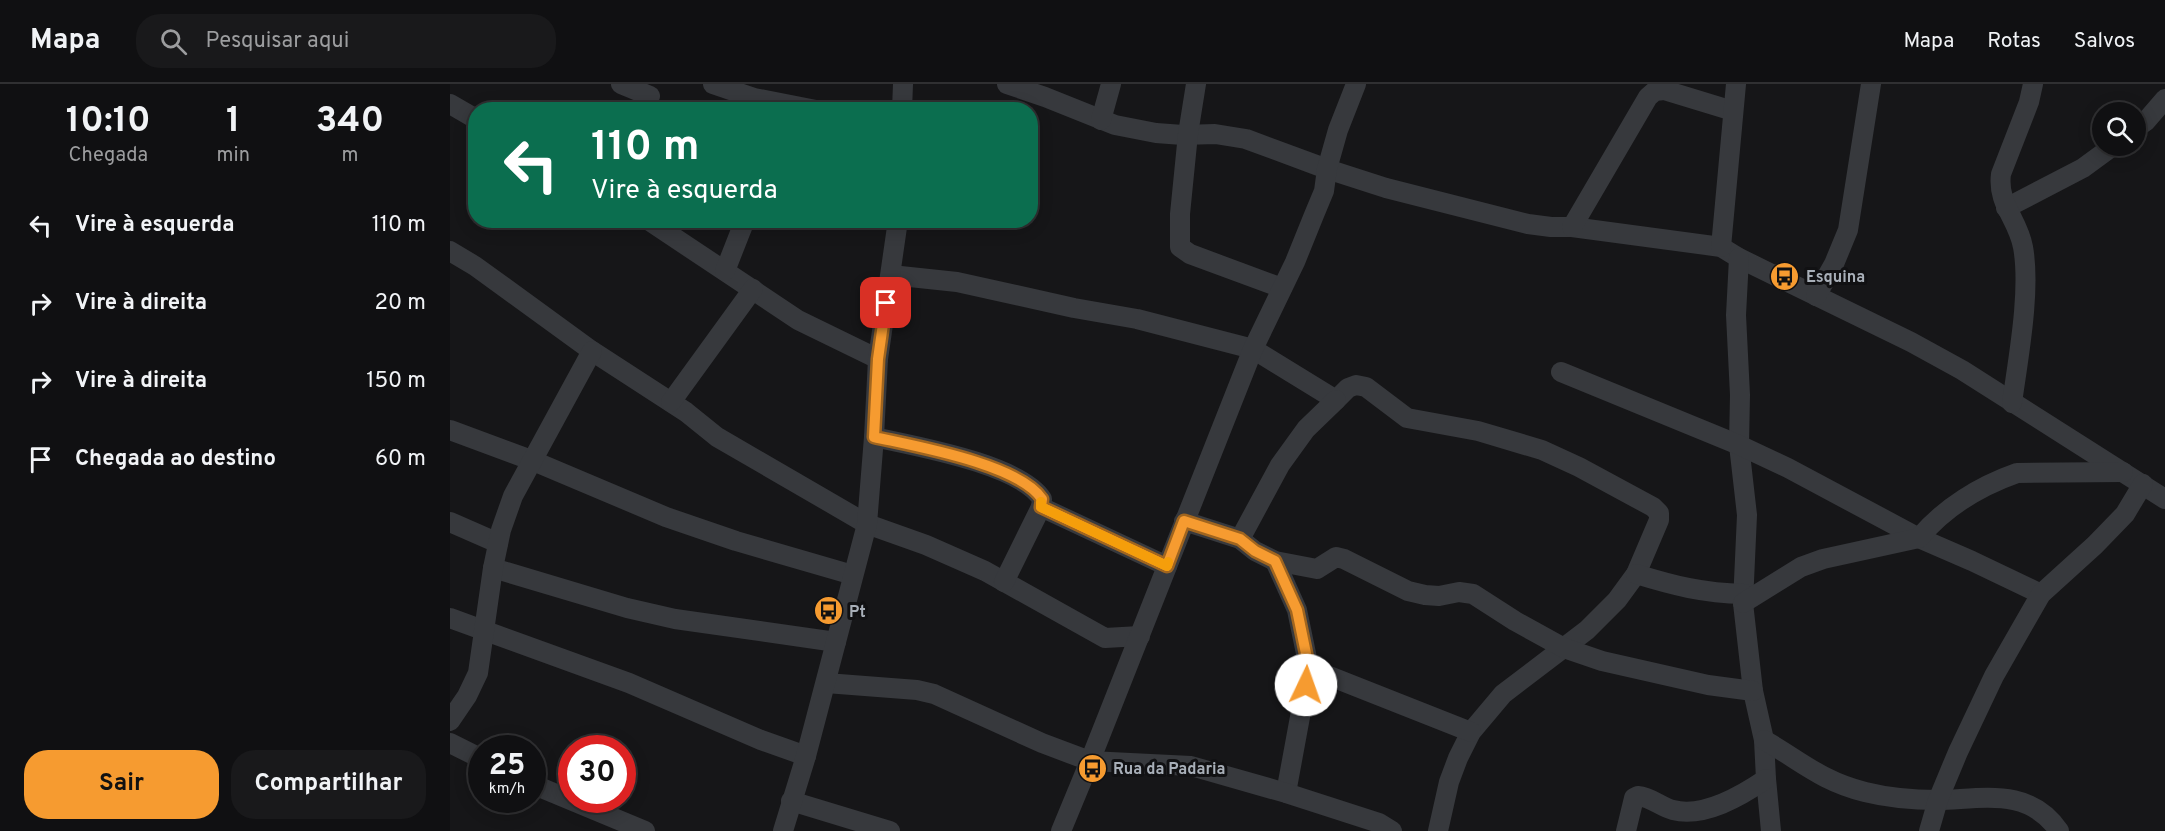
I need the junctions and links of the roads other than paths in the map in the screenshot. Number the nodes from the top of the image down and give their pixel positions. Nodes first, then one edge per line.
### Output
1 (621, 84) edge
2 (713, 84) edge
3 (903, 84) edge
4 (1111, 84) edge
5 (1196, 84) edge
6 (1356, 84) edge
7 (1736, 84) edge
8 (1871, 84) edge
9 (2032, 84) edge
10 (1013, 85) edge
11 (650, 96) edge
12 (2165, 99) edge
13 (768, 102) edge
14 (902, 102) edge
15 (450, 104) edge
16 (1733, 111) junction
17 (468, 114) edge
18 (1101, 120) junction
19 (2146, 121) edge
20 (1188, 134) junction
21 (2099, 156) edge
22 (1327, 169) junction
23 (2006, 208) junction
24 (1572, 227) junction
25 (660, 228) edge
26 (742, 228) edge
27 (897, 228) edge
28 (1721, 247) junction
29 (450, 251) edge
30 (1739, 258) junction
31 (724, 271) junction
32 (891, 275) junction
33 (1282, 288) junction
34 (753, 289) junction
35 (1816, 296) junction
36 (1253, 349) junction
37 (592, 351) junction
38 (878, 359) junction
39 (1560, 372) dead end
40 (1336, 400) junction
41 (671, 402) junction
42 (2012, 403) junction
43 (450, 430) edge
44 (874, 437) junction
45 (1739, 445) junction
46 (531, 460) junction
47 (2123, 472) junction
48 (2143, 484) junction
49 (2165, 499) edge
50 (1041, 507) junction
51 (1184, 521) junction
52 (450, 522) edge
53 (867, 524) junction
54 (1918, 538) junction
55 (1240, 539) junction
56 (498, 543) junction
57 (1275, 561) junction
58 (1167, 566) junction
59 (493, 568) junction
60 (1636, 574) junction
61 (853, 575) junction
62 (1004, 582) junction
63 (2040, 594) junction
64 (1743, 598) junction
65 (450, 618) edge
66 (486, 630) junction
67 (1140, 636) junction
68 (836, 642) junction
69 (1564, 648) junction
70 (1309, 668) junction
71 (826, 683) junction
72 (1753, 691) junction
73 (450, 721) edge
74 (1471, 732) junction
75 (1764, 740) junction
76 (450, 743) edge
77 (468, 752) edge
78 (806, 756) junction
79 (1090, 761) junction
80 (1766, 779) junction
81 (546, 790) edge
82 (1286, 793) junction
83 (1938, 800) junction
84 (791, 801) junction
85 (645, 831) edge
86 (783, 831) edge
87 (890, 831) edge
88 (1061, 831) edge
89 (1392, 831) edge
90 (1438, 831) edge
91 (1626, 831) edge
92 (1771, 831) edge
93 (1929, 831) edge
94 (2059, 831) edge

1 - 11 street
2 - 13 street
3 - 14 street
4 - 18 street
5 - 20 street
6 - 22 street
7 - 16 street
8 - 35 street
9 - 23 street
10 - 18 street
12 - 19 street
15 - 17 street
16 - 24 street
16 - 28 street
18 - 20 street
20 - 22 street
20 - 33 street
21 - 23 street
22 - 24 street
22 - 33 street
23 - 42 street
24 - 28 street
25 - 31 street
26 - 31 street
27 - 32 street
28 - 30 street
29 - 37 street
30 - 35 street
30 - 45 street
31 - 34 street
32 - 36 street
32 - 38 street
33 - 36 street
34 - 38 street
34 - 41 street
35 - 42 street
36 - 40 street
36 - 51 street
37 - 41 street
37 - 46 street
38 - 44 street
39 - 45 street
40 - 55 street
40 - 60 street
41 - 53 street
42 - 47 street
43 - 46 street
44 - 50 street
44 - 53 street
45 - 54 street
45 - 64 street
46 - 56 street
46 - 61 street
47 - 48 street
47 - 54 street
48 - 49 street
48 - 63 street
50 - 58 street
50 - 62 street
51 - 55 street
51 - 58 street
52 - 56 street
53 - 61 street
53 - 62 street
54 - 63 street
54 - 64 street
55 - 57 street
56 - 59 street
57 - 69 street
57 - 70 street
58 - 67 street
59 - 66 street
59 - 68 street
60 - 64 street
60 - 69 street
61 - 68 street
62 - 67 street
63 - 83 street
64 - 72 street
65 - 66 street
66 - 73 street
66 - 78 street
67 - 79 street
68 - 71 street
69 - 72 street
69 - 74 street
70 - 74 street
70 - 82 street
71 - 78 street
71 - 79 street
72 - 75 street
74 - 90 street
75 - 80 street
75 - 83 street
76 - 77 street
78 - 84 street
79 - 82 street
79 - 88 street
80 - 91 street
80 - 92 street
81 - 85 street
82 - 89 street
83 - 93 street
83 - 94 street
84 - 86 street
84 - 87 street

